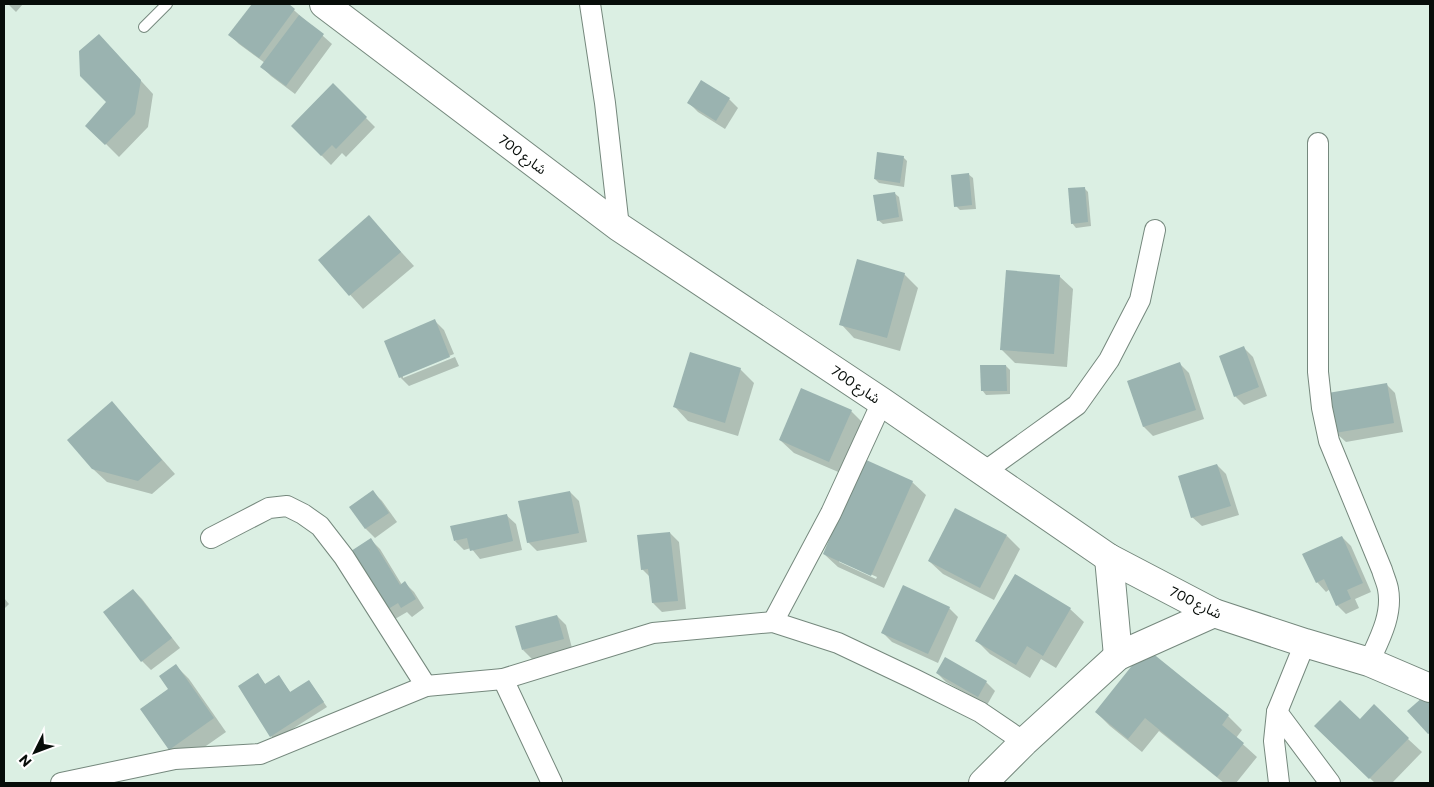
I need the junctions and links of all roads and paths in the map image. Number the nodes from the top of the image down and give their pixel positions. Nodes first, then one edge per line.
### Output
1 (167, 4) edge
2 (324, 4) edge
3 (590, 4) edge
4 (144, 27) dead end
5 (1318, 144) dead end
6 (619, 227) junction
7 (1155, 230) dead end
8 (882, 402) junction
9 (984, 472) junction
10 (211, 538) dead end
11 (1109, 558) junction
12 (1214, 612) junction
13 (773, 622) junction
14 (1305, 643) junction
15 (1118, 656) junction
16 (1369, 662) junction
17 (503, 679) junction
18 (426, 686) junction
19 (1430, 688) edge
20 (1277, 712) junction
21 (1024, 742) junction
22 (61, 783) edge
23 (552, 783) edge
24 (983, 783) edge
25 (1279, 783) edge
26 (1330, 783) edge

1 - 4 lane
2 - 6 main road, شارع 700
3 - 6 street
5 - 16 street
6 - 8 main road, شارع 700
7 - 9 street
8 - 9 main road, شارع 700
8 - 13 street
9 - 11 main road, شارع 700
10 - 18 street
11 - 12 main road, شارع 700
11 - 15 main road
12 - 14 main road, شارع 700
12 - 15 main road
13 - 17 street
13 - 21 street
14 - 16 main road, شارع 700
14 - 20 street
15 - 21 main road
16 - 19 main road, شارع 700
17 - 18 street
17 - 23 street
18 - 22 street
20 - 25 street
20 - 26 street
21 - 24 main road

